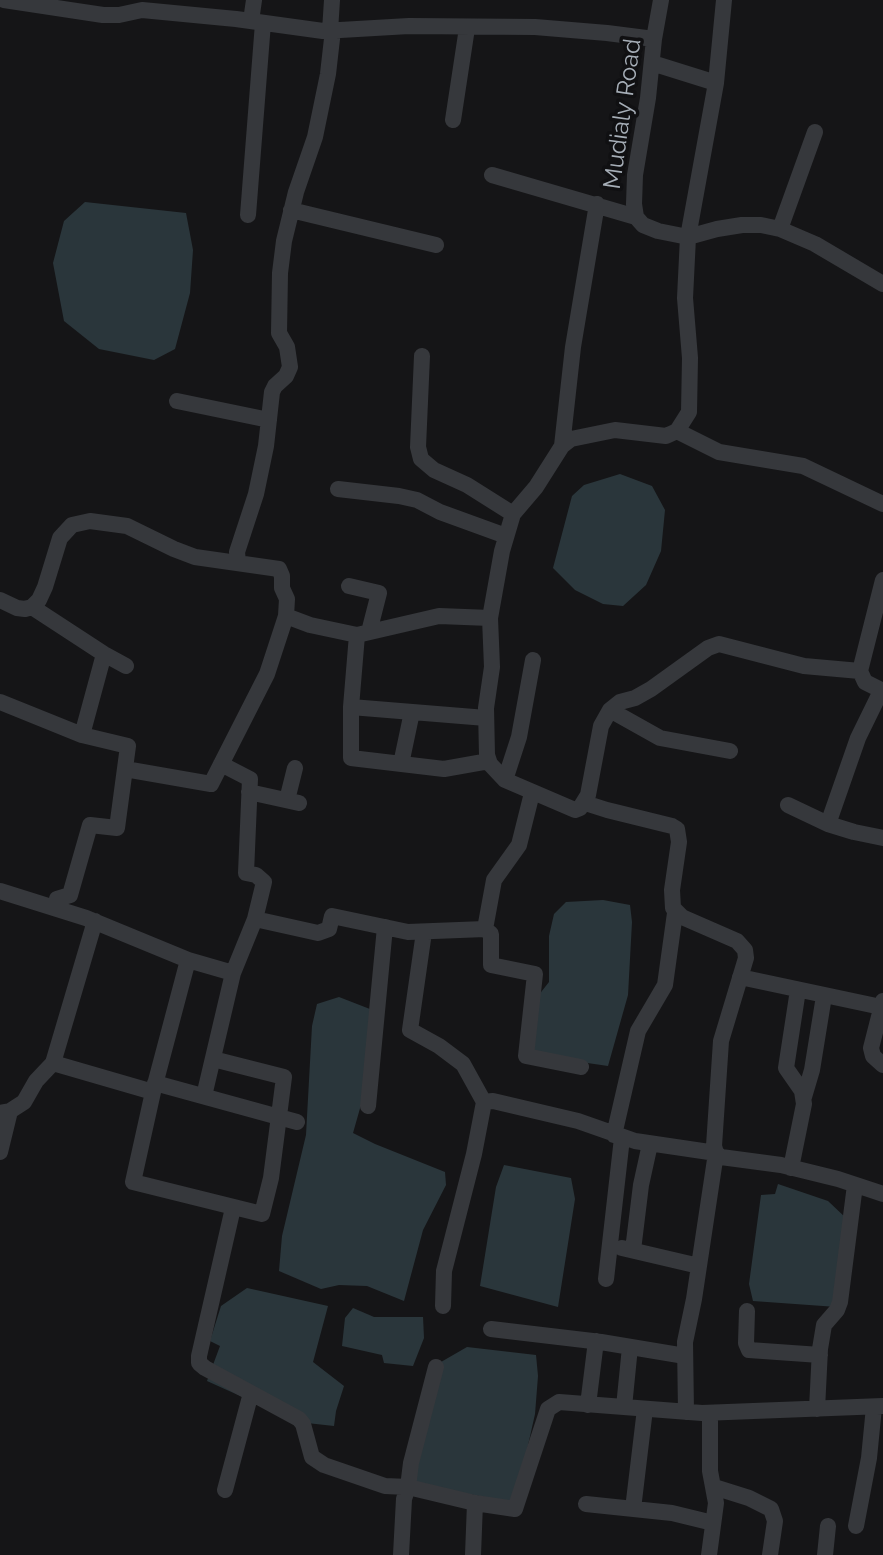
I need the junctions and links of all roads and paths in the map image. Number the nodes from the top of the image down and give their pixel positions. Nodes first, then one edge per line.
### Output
1 (4, 0) edge
2 (254, 0) edge
3 (332, 0) edge
4 (662, 0) edge
5 (724, 0) edge
6 (0, 16) edge
7 (257, 22) junction
8 (467, 28) junction
9 (331, 30) junction
10 (654, 40) junction
11 (652, 63) junction
12 (716, 83) junction
13 (453, 120) dead end
14 (815, 132) dead end
15 (492, 174) dead end
16 (597, 204) junction
17 (291, 210) junction
18 (248, 215) dead end
19 (636, 217) junction
20 (780, 229) junction
21 (688, 237) junction
22 (436, 245) dead end
23 (883, 284) edge
24 (422, 356) dead end
25 (177, 401) dead end
26 (269, 420) junction
27 (677, 431) junction
28 (562, 446) junction
29 (338, 489) dead end
30 (883, 504) edge
31 (513, 514) junction
32 (506, 536) junction
33 (238, 562) junction
34 (883, 580) edge
35 (349, 586) dead end
36 (0, 600) edge
37 (32, 607) junction
38 (286, 616) junction
39 (490, 618) junction
40 (363, 633) junction
41 (104, 654) junction
42 (533, 660) dead end
43 (126, 666) dead end
44 (860, 671) junction
45 (882, 691) edge
46 (0, 702) edge
47 (351, 707) junction
48 (610, 710) junction
49 (412, 712) junction
50 (486, 718) junction
51 (82, 735) junction
52 (730, 751) dead end
53 (489, 761) junction
54 (221, 764) junction
55 (401, 764) junction
56 (295, 768) dead end
57 (125, 769) junction
58 (505, 780) junction
59 (249, 792) junction
60 (532, 793) junction
61 (585, 803) junction
62 (788, 805) dead end
63 (828, 824) junction
64 (883, 838) edge
65 (0, 891) edge
66 (55, 908) junction
67 (675, 913) junction
68 (255, 919) junction
69 (95, 921) junction
70 (385, 927) junction
71 (485, 929) junction
72 (424, 932) junction
73 (188, 960) junction
74 (233, 973) junction
75 (740, 977) junction
76 (798, 990) junction
77 (824, 996) junction
78 (881, 1009) edge
79 (213, 1059) junction
80 (52, 1063) junction
81 (883, 1065) edge
82 (581, 1067) dead end
83 (154, 1087) junction
84 (204, 1096) junction
85 (804, 1097) junction
86 (484, 1102) junction
87 (368, 1106) dead end
88 (5, 1112) edge
89 (279, 1117) junction
90 (297, 1122) dead end
91 (618, 1137) junction
92 (650, 1144) junction
93 (0, 1152) edge
94 (716, 1153) junction
95 (791, 1168) junction
96 (855, 1185) junction
97 (883, 1194) edge
98 (233, 1209) junction
99 (610, 1245) junction
100 (633, 1250) junction
101 (699, 1266) junction
102 (606, 1279) dead end
103 (443, 1306) dead end
104 (747, 1311) dead end
105 (491, 1329) dead end
106 (596, 1342) junction
107 (630, 1347) junction
108 (820, 1355) junction
109 (685, 1356) junction
110 (436, 1367) dead end
111 (251, 1393) junction
112 (588, 1405) junction
113 (879, 1406) edge
114 (624, 1407) junction
115 (645, 1409) junction
116 (817, 1409) junction
117 (687, 1412) junction
118 (710, 1413) junction
119 (876, 1459) edge
120 (714, 1486) junction
121 (408, 1487) junction
122 (225, 1490) dead end
123 (475, 1503) junction
124 (586, 1504) dead end
125 (633, 1509) junction
126 (713, 1522) junction
127 (828, 1526) dead end
128 (856, 1526) dead end
129 (401, 1555) edge
130 (473, 1555) edge
131 (709, 1555) edge
132 (770, 1555) edge
133 (825, 1555) edge

1 - 6 street
1 - 7 street
2 - 7 street
3 - 9 street
4 - 10 street, Mudialy Road
5 - 12 street
7 - 9 street
7 - 18 street
8 - 9 street
8 - 10 street
8 - 13 street
9 - 17 street
10 - 11 street, Mudialy Road
11 - 12 street
11 - 19 street, Mudialy Road
12 - 21 street
14 - 20 street
15 - 16 street
16 - 19 street
16 - 28 street
17 - 22 street
17 - 26 street
19 - 21 street, Mudialy Road
20 - 21 street, Mudialy Road
20 - 23 street, Mudialy Road
21 - 27 street
24 - 31 street
25 - 26 street
26 - 33 street
27 - 28 street
27 - 30 street
28 - 31 street
29 - 32 street
31 - 32 street
32 - 39 street
33 - 37 street
33 - 38 street
34 - 44 street
35 - 40 street
36 - 37 street
37 - 41 street
38 - 40 street
38 - 54 street
39 - 40 street
39 - 50 street
40 - 47 street
41 - 43 street
41 - 51 street
42 - 58 street
44 - 45 street
44 - 48 street
45 - 63 street
46 - 51 street
47 - 49 street
47 - 55 street
48 - 52 street
48 - 61 street
49 - 50 street
49 - 55 street
50 - 53 street
51 - 57 street
53 - 55 street
53 - 58 street
54 - 57 street
54 - 59 street
56 - 59 street
57 - 66 street
58 - 60 street
59 - 68 street
60 - 61 street
60 - 71 street
61 - 67 street
62 - 63 street
63 - 64 street
65 - 66 street
66 - 69 street
67 - 75 street
67 - 91 street
68 - 70 street
68 - 74 street
69 - 73 street
69 - 80 street
70 - 72 street
70 - 87 street
71 - 72 street
71 - 82 street
72 - 86 street
73 - 74 street
73 - 83 street
74 - 79 street
75 - 76 street
75 - 94 street
76 - 77 street
76 - 85 street
77 - 78 street
77 - 85 street
78 - 81 street
79 - 84 street
79 - 89 street
80 - 83 street
80 - 88 street
83 - 84 street
83 - 98 street
84 - 89 street
85 - 95 street
86 - 91 street
86 - 103 street
88 - 93 street
89 - 90 street
89 - 98 street
91 - 92 street
91 - 99 street
92 - 94 street
92 - 100 street
94 - 95 street
94 - 101 street
95 - 96 street
96 - 97 street
96 - 108 street
98 - 111 street
99 - 100 street
99 - 102 street
100 - 101 street
101 - 109 street
104 - 108 street
105 - 106 street
106 - 107 street
106 - 112 street
107 - 109 street
107 - 114 street
108 - 116 street
109 - 117 street
110 - 121 street
111 - 121 street
111 - 122 street
112 - 114 street
112 - 123 street
113 - 116 street
113 - 119 street
114 - 115 street
115 - 117 street
115 - 125 street
116 - 118 street
117 - 118 street
118 - 120 street
119 - 128 street
120 - 126 street
120 - 132 street
121 - 123 street
121 - 129 street
123 - 130 street
124 - 125 street
125 - 126 street
126 - 131 street
127 - 133 street

